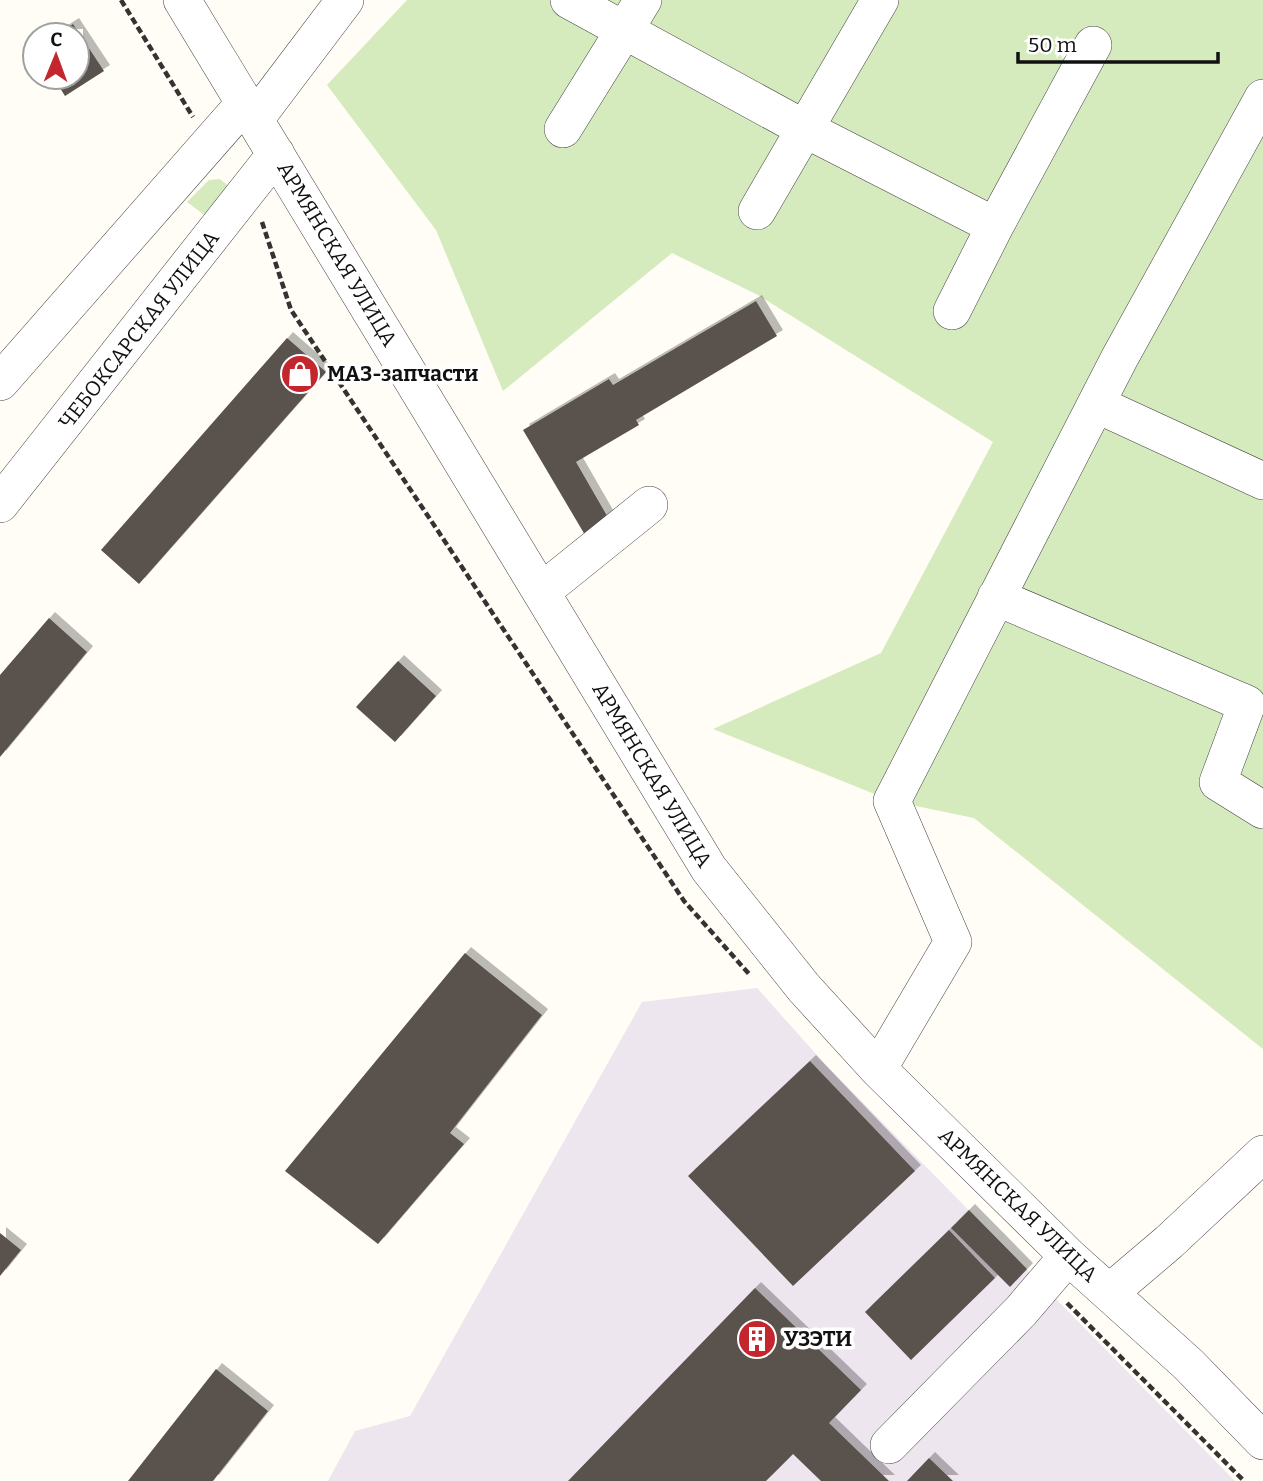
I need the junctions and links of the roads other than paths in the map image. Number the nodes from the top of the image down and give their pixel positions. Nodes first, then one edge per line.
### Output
1 (182, 0) edge
2 (345, 0) edge
3 (569, 0) edge
4 (880, 0) edge
5 (634, 15) edge
6 (1093, 45) dead end
7 (1263, 98) edge
8 (249, 112) junction
9 (563, 129) dead end
10 (805, 129) junction
11 (276, 155) junction
12 (757, 211) dead end
13 (995, 226) junction
14 (952, 311) dead end
15 (0, 382) edge
16 (1096, 404) junction
17 (1263, 481) edge
18 (0, 504) edge
19 (649, 505) dead end
20 (541, 592) junction
21 (996, 597) junction
22 (1263, 810) edge
23 (878, 1069) junction
24 (1263, 1154) edge
25 (1068, 1256) junction
26 (1110, 1293) junction
27 (1263, 1441) edge
28 (888, 1445) dead end

1 - 8 street, АРМЯНСКАЯ УЛИЦА
2 - 8 street
3 - 5 street
4 - 10 street
5 - 9 street
5 - 10 street
6 - 13 street
7 - 16 street
8 - 11 street, АРМЯНСКАЯ УЛИЦА
8 - 15 street
10 - 12 street
10 - 13 street
11 - 18 street, ЧЕБОКСАРСКАЯ УЛИЦА
11 - 20 street, АРМЯНСКАЯ УЛИЦА
13 - 14 street
16 - 17 street
16 - 21 street
19 - 20 street
20 - 23 street, АРМЯНСКАЯ УЛИЦА
21 - 22 street
21 - 23 street
23 - 25 street, АРМЯНСКАЯ УЛИЦА
24 - 26 street
25 - 26 street, АРМЯНСКАЯ УЛИЦА
25 - 28 street
26 - 27 street, АРМЯНСКАЯ УЛИЦА

